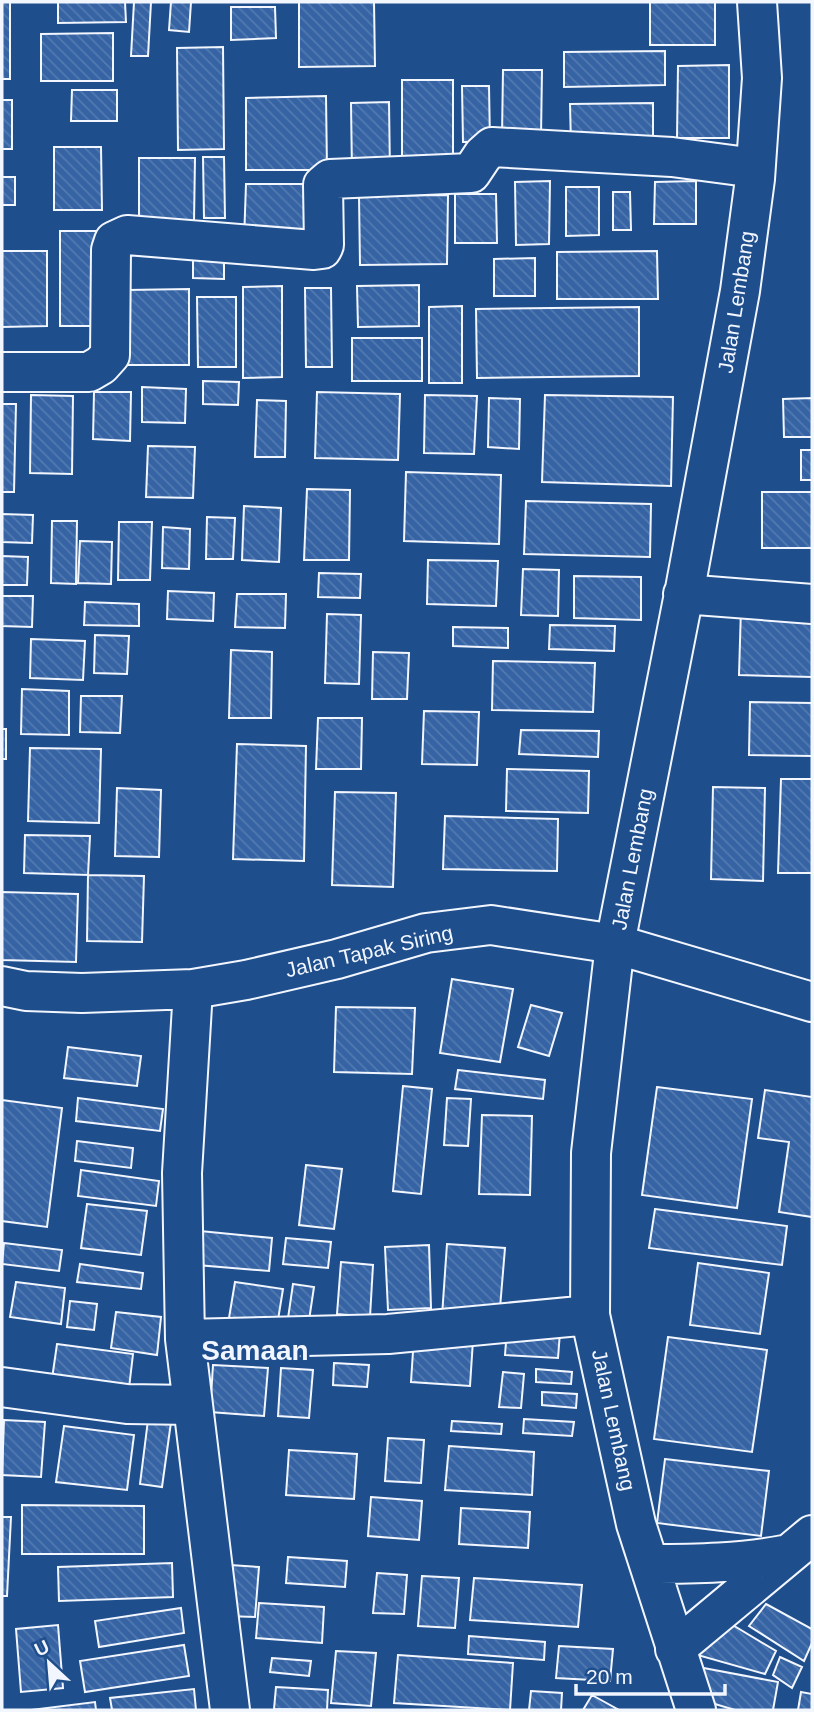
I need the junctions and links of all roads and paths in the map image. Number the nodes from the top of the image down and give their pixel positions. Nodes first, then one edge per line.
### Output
1 (757, 2) edge
2 (755, 168) junction
3 (2, 372) edge
4 (684, 594) junction
5 (812, 604) edge
6 (615, 944) junction
7 (2, 986) edge
8 (193, 989) junction
9 (812, 1002) edge
10 (590, 1315) junction
11 (186, 1339) junction
12 (2, 1387) edge
13 (193, 1405) junction
14 (801, 1544) edge
15 (649, 1564) junction
16 (675, 1649) junction
17 (230, 1710) edge
18 (696, 1710) edge

1 - 2 street, Jalan Lembang
2 - 3 street
2 - 4 street, Jalan Lembang
4 - 5 street
4 - 6 street, Jalan Lembang
6 - 8 street, Jalan Tapak Siring
6 - 9 street, Jalan Tapak Siring
6 - 10 street, Jalan Lembang
7 - 8 street, Jalan Tapak Siring
8 - 11 street
10 - 11 street
10 - 15 street, Jalan Lembang
11 - 13 street
12 - 13 street
13 - 17 street
14 - 15 street
14 - 16 street
15 - 16 street, Jalan Lembang
16 - 18 street, Jalan Lembang

